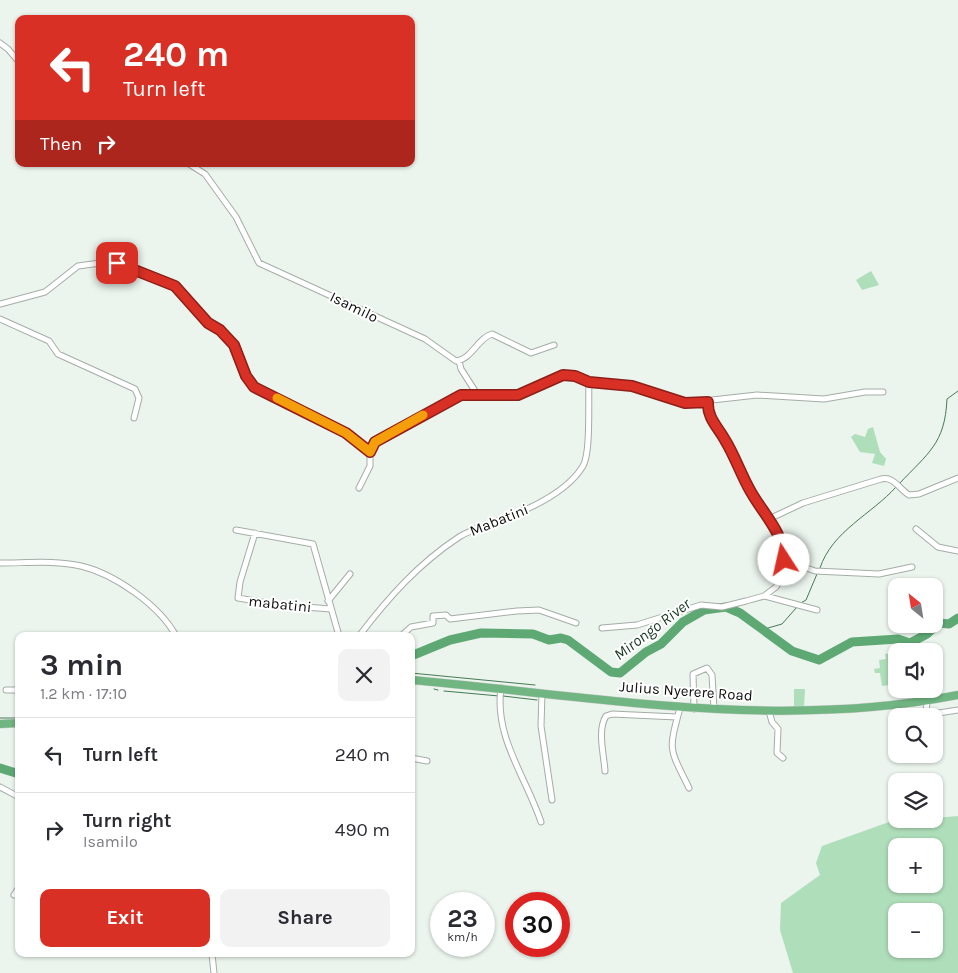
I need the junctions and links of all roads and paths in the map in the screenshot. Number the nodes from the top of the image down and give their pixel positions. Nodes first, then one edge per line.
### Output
1 (0, 43) edge
2 (15, 57) edge
3 (194, 167) edge
4 (0, 304) edge
5 (0, 319) edge
6 (554, 345) dead end
7 (459, 361) junction
8 (589, 382) junction
9 (883, 392) dead end
10 (477, 394) junction
11 (708, 402) junction
12 (134, 418) dead end
13 (370, 452) junction
14 (958, 478) edge
15 (359, 488) dead end
16 (769, 519) junction
17 (916, 529) dead end
18 (236, 530) dead end
19 (255, 533) junction
20 (958, 551) edge
21 (784, 560) junction
22 (0, 563) edge
23 (912, 567) dead end
24 (350, 574) dead end
25 (764, 596) junction
26 (328, 601) junction
27 (331, 609) junction
28 (817, 610) dead end
29 (576, 623) dead end
30 (602, 628) dead end
31 (173, 632) edge
32 (338, 632) edge
33 (362, 632) edge
34 (405, 632) edge
35 (415, 681) edge
36 (6, 690) dead end
37 (15, 690) edge
38 (500, 693) junction
39 (542, 693) junction
40 (958, 695) edge
41 (622, 700) junction
42 (927, 701) junction
43 (680, 708) junction
44 (694, 708) junction
45 (927, 708) edge
46 (714, 710) junction
47 (958, 710) edge
48 (769, 711) junction
49 (943, 713) edge
50 (617, 715) junction
51 (677, 717) junction
52 (15, 723) edge
53 (0, 724) edge
54 (783, 758) dead end
55 (415, 759) edge
56 (427, 761) dead end
57 (606, 771) dead end
58 (0, 787) edge
59 (689, 788) dead end
60 (15, 795) edge
61 (552, 800) dead end
62 (541, 822) dead end
63 (212, 957) edge
64 (214, 973) edge

1 - 2 street
3 - 7 street, Isamilo
4 - 13 street
5 - 12 street
6 - 7 street
7 - 10 street
8 - 10 street
8 - 11 street
8 - 33 street, Mabatini
9 - 11 street
10 - 13 street
11 - 16 street
13 - 15 street
14 - 16 street
16 - 21 street
17 - 20 street
18 - 19 street
19 - 26 street
19 - 27 street, mabatini
21 - 23 street
21 - 25 street
22 - 31 street
24 - 26 street
25 - 28 street
25 - 30 street
26 - 27 street
27 - 32 street
29 - 34 street
35 - 38 highway, Julius Nyerere Road
36 - 37 street
38 - 39 highway, Julius Nyerere Road
38 - 62 street
39 - 41 highway, Julius Nyerere Road
39 - 61 street
40 - 42 highway, Julius Nyerere Road
41 - 43 highway, Julius Nyerere Road
41 - 50 street
42 - 45 street
42 - 48 highway, Julius Nyerere Road
43 - 44 highway, Julius Nyerere Road
43 - 51 street
44 - 46 highway, Julius Nyerere Road
44 - 46 street
46 - 48 highway, Julius Nyerere Road
47 - 49 street
48 - 54 street
50 - 51 street
50 - 57 street
51 - 59 street
52 - 53 highway
55 - 56 street
58 - 60 street
63 - 64 street

